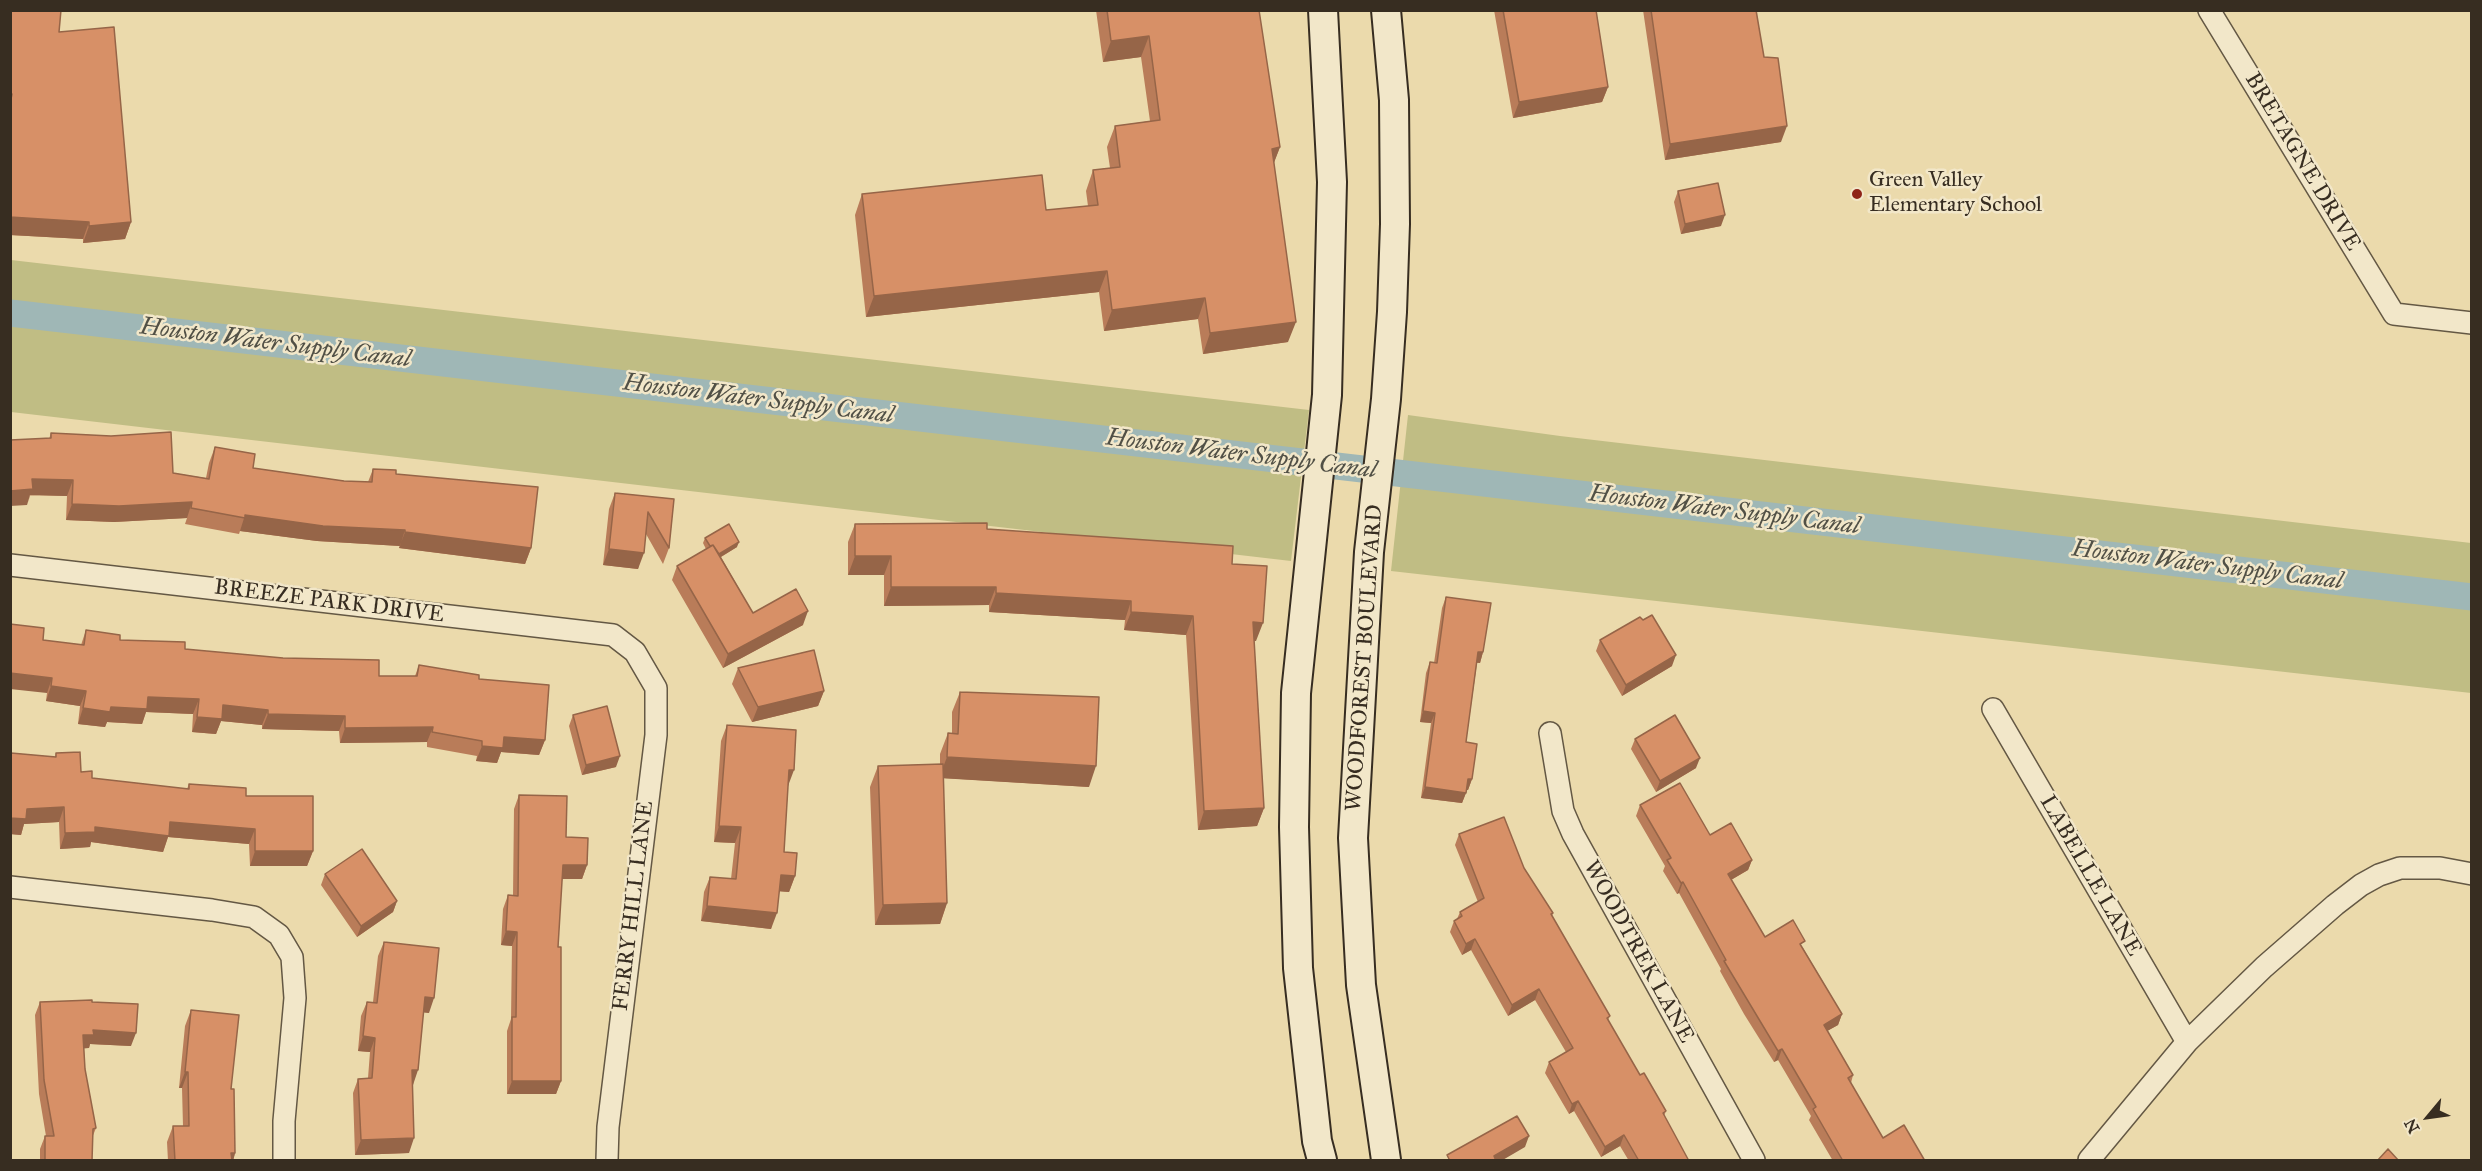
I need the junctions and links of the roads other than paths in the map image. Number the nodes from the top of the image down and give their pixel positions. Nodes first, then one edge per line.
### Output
1 (1323, 10) edge
2 (1386, 10) edge
3 (2209, 10) edge
4 (2472, 323) edge
5 (10, 565) edge
6 (638, 657) joint
7 (1993, 709) dead end
8 (1550, 733) dead end
9 (2472, 874) edge
10 (10, 887) edge
11 (2187, 1042) junction
12 (284, 1161) edge
13 (607, 1161) edge
14 (1322, 1161) edge
15 (1386, 1161) edge
16 (1754, 1161) edge
17 (2089, 1161) edge

1 - 14 main road
2 - 15 main road, WOODFOREST BOULEVARD
3 - 4 street, BRETAGNE DRIVE
5 - 6 street, BREEZE PARK DRIVE
6 - 13 street, FERRY HILL LANE
7 - 11 street, LABELLE LANE
8 - 16 street, WOODTREK LANE
9 - 11 street
10 - 12 street
11 - 17 street

